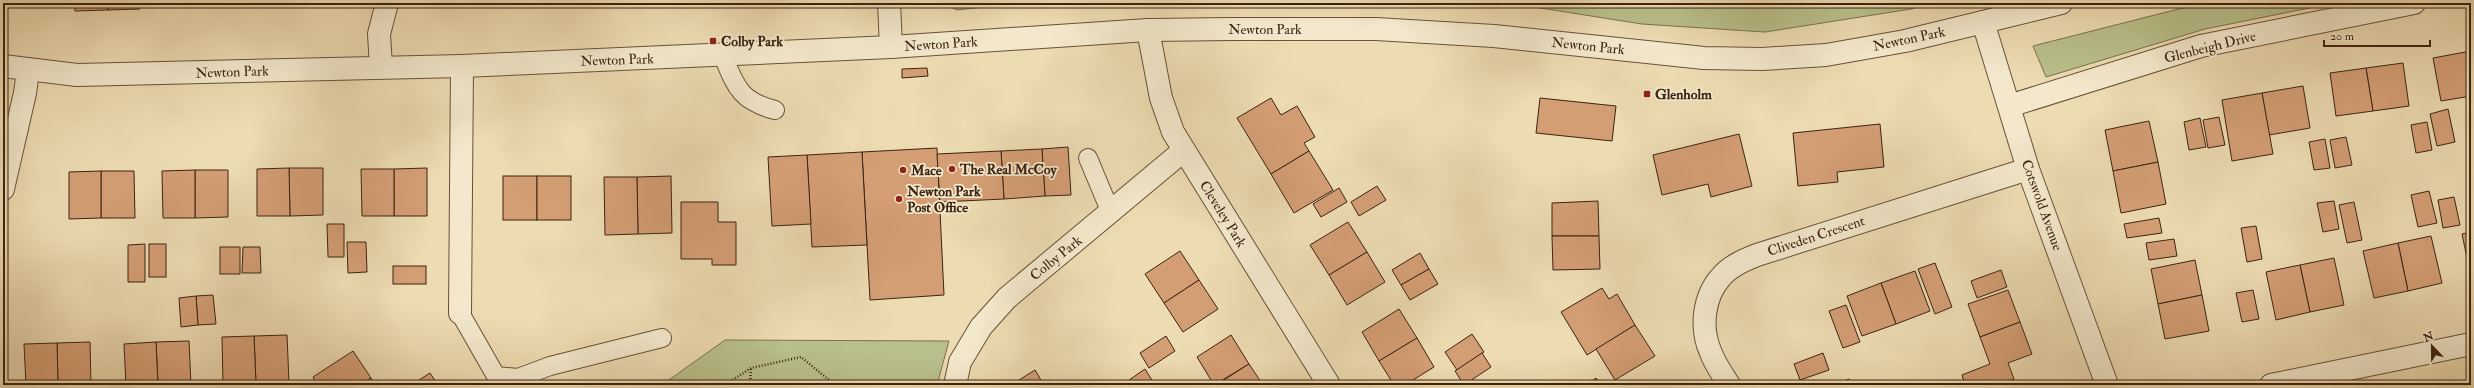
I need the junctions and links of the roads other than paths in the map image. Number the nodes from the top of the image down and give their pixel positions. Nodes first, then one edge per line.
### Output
1 (387, 3) edge
2 (889, 3) edge
3 (2061, 3) edge
4 (2414, 3) edge
5 (1984, 22) junction
6 (1148, 30) junction
7 (891, 47) junction
8 (723, 56) junction
9 (3, 66) edge
10 (462, 66) junction
11 (381, 67) junction
12 (28, 71) junction
13 (2010, 106) junction
14 (775, 110) dead end
15 (1183, 150) junction
16 (1088, 158) dead end
17 (2028, 169) junction
18 (3, 189) edge
19 (1111, 213) junction
20 (460, 313) joint
21 (662, 338) dead end
22 (2471, 344) edge
23 (955, 385) edge
24 (1329, 385) edge
25 (1729, 385) edge
26 (2107, 385) edge
27 (2271, 385) edge

1 - 11 street
2 - 7 street
3 - 5 street, Newton Park
4 - 13 street, Glenbeigh Drive
5 - 6 street, Newton Park
5 - 13 street, Cotswold Avenue
6 - 7 street, Newton Park
6 - 15 street, Cleveley Park
7 - 8 street, Newton Park
8 - 10 street, Newton Park
8 - 14 lane
9 - 12 street, Newton Park
10 - 11 street, Newton Park
10 - 20 street
11 - 12 street, Newton Park
12 - 18 street
13 - 17 street, Cotswold Avenue
15 - 19 street, Colby Park
15 - 24 street, Cleveley Park
16 - 19 lane
17 - 25 street, Cliveden Crescent
17 - 26 street, Cotswold Avenue
19 - 23 street, Colby Park
20 - 21 lane
22 - 27 street

